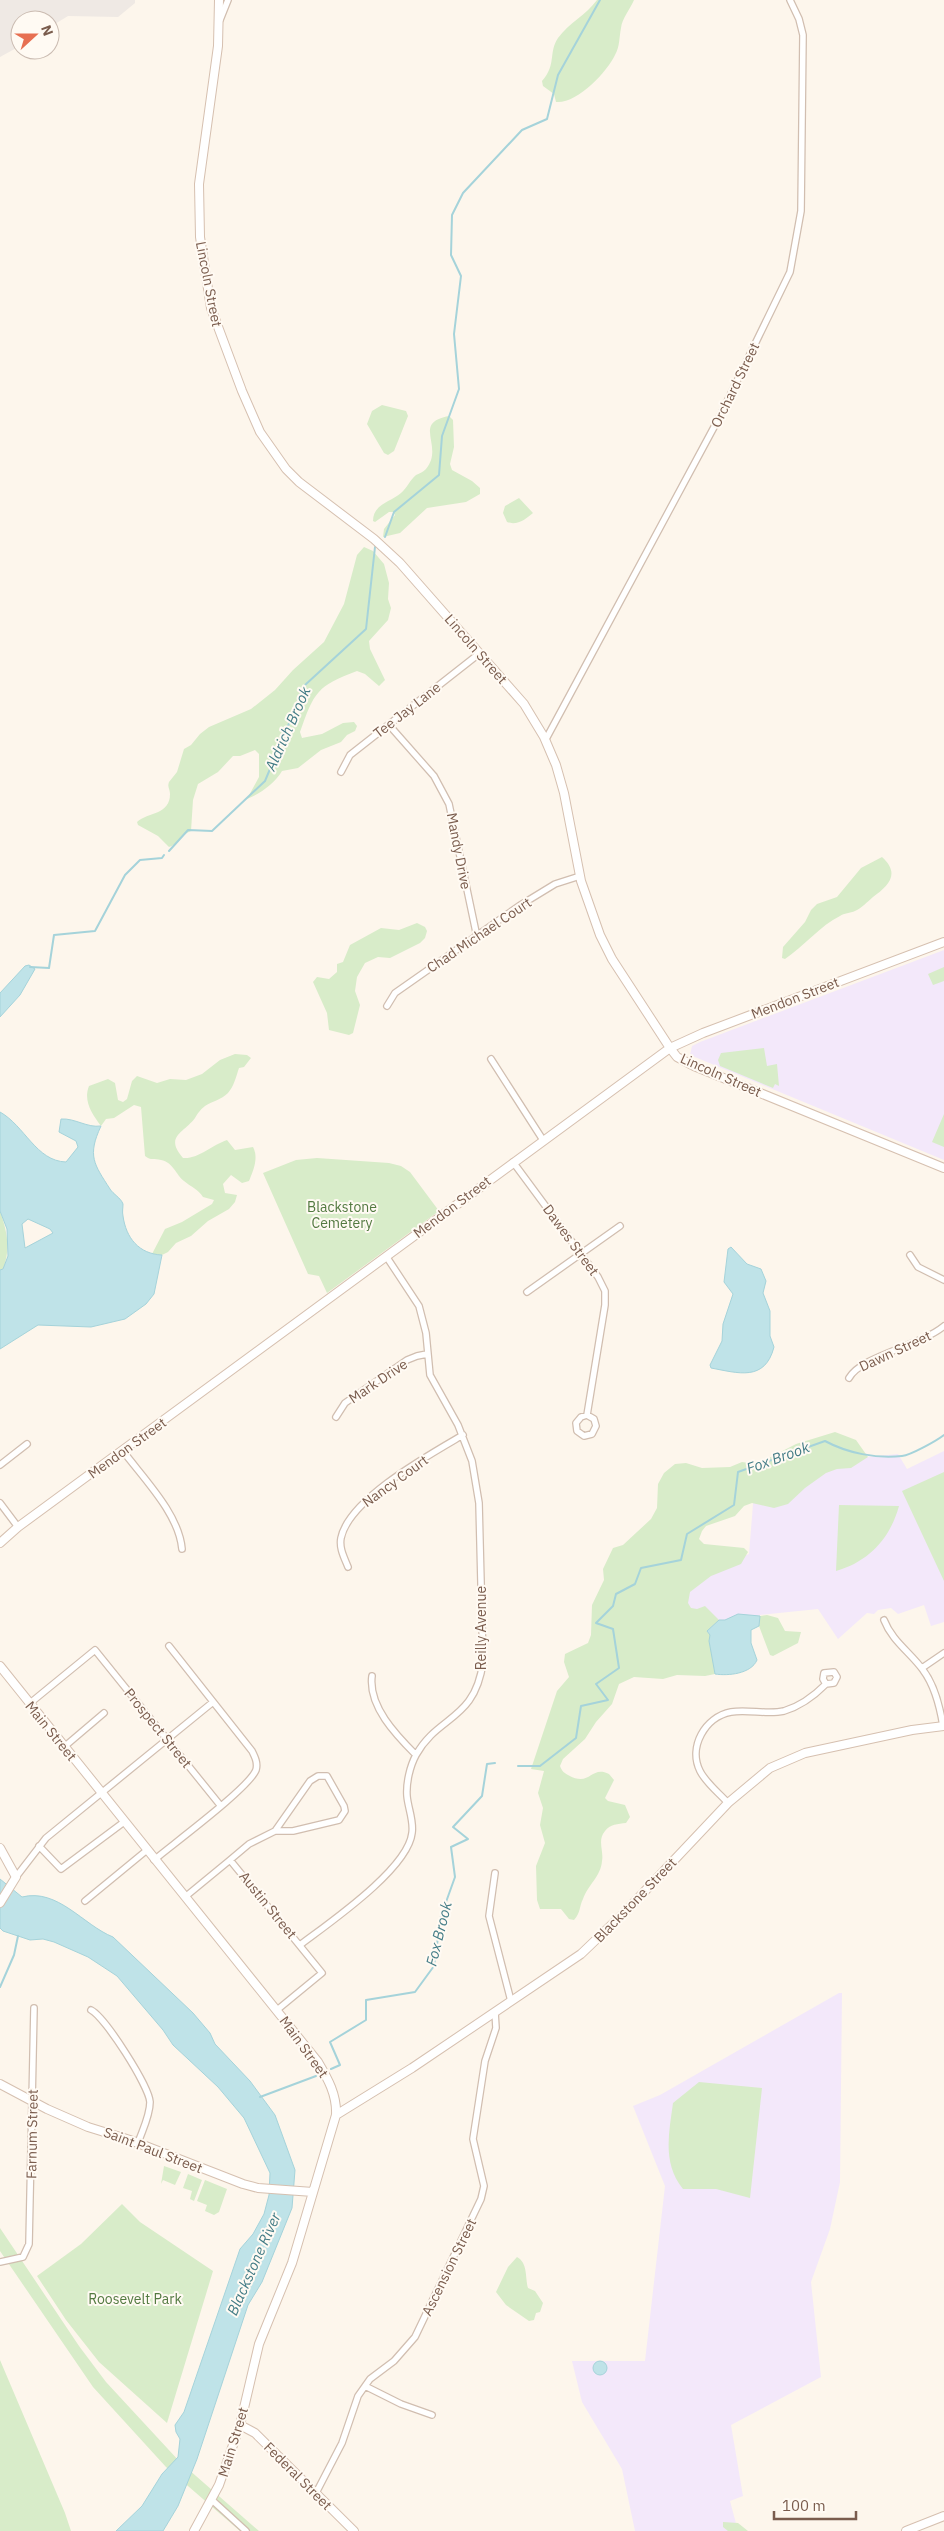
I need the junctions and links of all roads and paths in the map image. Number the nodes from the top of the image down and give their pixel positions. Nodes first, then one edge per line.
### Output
1 (219, 0) edge
2 (228, 0) edge
3 (790, 0) edge
4 (220, 22) junction
5 (480, 653) junction
6 (389, 725) junction
7 (546, 739) junction
8 (340, 772) dead end
9 (580, 876) junction
10 (477, 937) junction
11 (944, 942) edge
12 (387, 1006) dead end
13 (670, 1048) junction
14 (491, 1059) dead end
15 (543, 1140) junction
16 (513, 1162) junction
17 (944, 1168) edge
18 (620, 1226) dead end
19 (581, 1254) junction
20 (910, 1255) dead end
21 (386, 1256) junction
22 (944, 1280) edge
23 (527, 1292) dead end
24 (944, 1326) edge
25 (427, 1354) junction
26 (849, 1378) dead end
27 (587, 1415) dead end
28 (336, 1417) dead end
29 (462, 1435) junction
30 (27, 1444) dead end
31 (124, 1451) junction
32 (0, 1465) edge
33 (0, 1502) edge
34 (18, 1527) junction
35 (0, 1543) edge
36 (182, 1549) dead end
37 (348, 1567) dead end
38 (884, 1620) dead end
39 (169, 1646) dead end
40 (944, 1653) edge
41 (0, 1666) edge
42 (922, 1668) junction
43 (372, 1676) dead end
44 (826, 1684) dead end
45 (213, 1702) junction
46 (29, 1704) junction
47 (104, 1713) dead end
48 (944, 1726) edge
49 (167, 1740) junction
50 (64, 1747) junction
51 (416, 1755) junction
52 (100, 1793) junction
53 (728, 1803) junction
54 (220, 1805) junction
55 (124, 1822) junction
56 (275, 1831) junction
57 (39, 1846) junction
58 (0, 1848) edge
59 (147, 1850) junction
60 (154, 1860) junction
61 (230, 1860) junction
62 (495, 1873) dead end
63 (15, 1879) junction
64 (185, 1896) junction
65 (85, 1901) dead end
66 (0, 1904) edge
67 (300, 1945) junction
68 (511, 2002) junction
69 (34, 2008) dead end
70 (91, 2010) dead end
71 (277, 2010) junction
72 (495, 2012) junction
73 (0, 2084) edge
74 (32, 2102) junction
75 (336, 2115) junction
76 (138, 2143) junction
77 (313, 2192) junction
78 (0, 2262) edge
79 (365, 2386) junction
80 (432, 2415) dead end
81 (240, 2426) junction
82 (316, 2493) junction
83 (212, 2500) junction
84 (944, 2516) edge
85 (194, 2531) edge
86 (246, 2531) edge
87 (354, 2531) edge
88 (906, 2531) edge

1 - 4 main road, Lincoln Street
2 - 4 street
3 - 7 street, Orchard Street
4 - 5 main road, Lincoln Street
5 - 6 street, Tee Jay Lane
5 - 7 main road, Lincoln Street
6 - 8 street, Tee Jay Lane
6 - 10 street, Mandy Drive
7 - 9 main road, Lincoln Street
9 - 10 street, Chad Michael Court
9 - 13 main road, Lincoln Street
10 - 12 street, Chad Michael Court
11 - 13 main road, Mendon Street
13 - 15 main road, Mendon Street
13 - 17 main road, Lincoln Street
14 - 15 street
15 - 16 main road, Mendon Street
16 - 19 street, Dawes Street
16 - 21 main road, Mendon Street
18 - 19 street
19 - 23 street
19 - 27 street, Dawes Street
20 - 22 street
21 - 25 street, Reilly Avenue
21 - 31 main road, Mendon Street
24 - 26 street, Dawn Street
25 - 28 street, Mark Drive
25 - 29 street, Reilly Avenue
29 - 37 street, Nancy Court
29 - 51 street, Reilly Avenue
30 - 32 street
31 - 34 main road, Mendon Street
31 - 36 street
33 - 34 street
34 - 35 main road, Mendon Street
38 - 42 street
39 - 45 street
40 - 42 street
41 - 46 main road, Main Street
42 - 48 street
43 - 51 street
44 - 53 street
45 - 49 street
45 - 54 street
46 - 49 street, Prospect Street
46 - 50 main road, Main Street
47 - 50 street
48 - 53 main road, Blackstone Street
49 - 52 street
49 - 54 street, Prospect Street
50 - 52 main road, Main Street
51 - 67 street, Reilly Avenue
52 - 55 main road, Main Street
52 - 57 street
53 - 68 main road, Blackstone Street
54 - 60 street
55 - 57 street
55 - 59 main road, Main Street
56 - 56 street
56 - 61 street
57 - 63 street
58 - 63 main road
59 - 60 main road, Main Street
59 - 65 street
60 - 64 main road, Main Street
61 - 64 street, Austin Street
61 - 67 street, Austin Street
62 - 68 street
63 - 66 main road
64 - 71 main road, Main Street
67 - 71 street, Austin Street
68 - 72 main road, Blackstone Street
69 - 74 street, Farnum Street
70 - 76 street
71 - 75 main road, Main Street
72 - 75 main road, Blackstone Street
72 - 79 street, Ascension Street
73 - 74 main road, Saint Paul Street
74 - 76 main road, Saint Paul Street
74 - 78 street, Farnum Street
75 - 77 main road, Main Street
76 - 77 main road, Saint Paul Street
77 - 81 main road, Main Street
79 - 80 street
79 - 82 street, Ascension Street
81 - 82 main road, Federal Street
81 - 83 main road, Main Street
82 - 87 main road, Federal Street
83 - 85 main road, Main Street
83 - 86 street
84 - 88 main road

